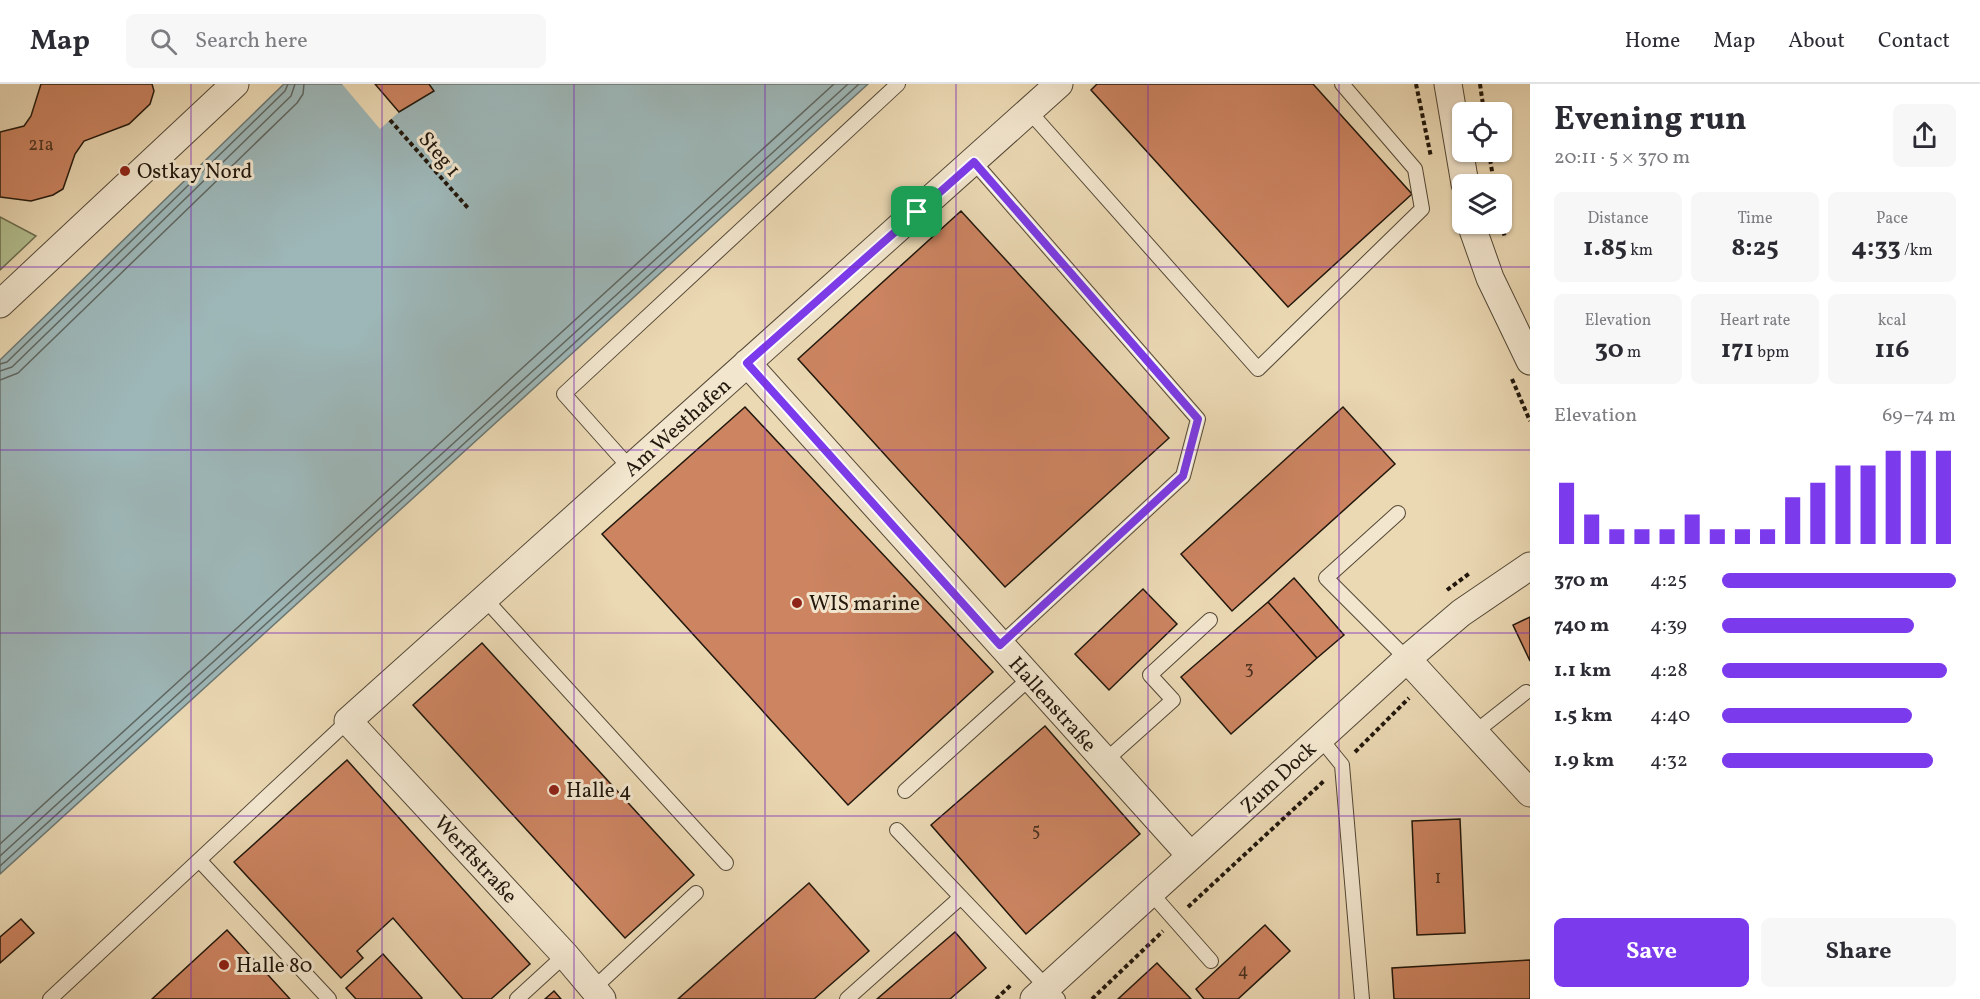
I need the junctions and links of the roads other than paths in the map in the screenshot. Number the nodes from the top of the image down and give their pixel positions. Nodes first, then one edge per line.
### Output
1 (235, 84) edge
2 (898, 84) edge
3 (1059, 84) edge
4 (1342, 84) edge
5 (1448, 84) edge
6 (1029, 111) junction
7 (974, 162) junction
8 (1463, 174) edge
9 (1475, 234) edge
10 (0, 304) edge
11 (1530, 361) edge
12 (747, 363) junction
13 (631, 470) junction
14 (1398, 513) dead end
15 (1530, 566) edge
16 (485, 599) junction
17 (1210, 620) dead end
18 (1000, 645) junction
19 (1407, 659) junction
20 (1030, 678) junction
21 (1526, 692) dead end
22 (348, 721) junction
23 (1474, 733) junction
24 (1320, 738) junction
25 (1106, 761) junction
26 (905, 791) dead end
27 (1530, 793) edge
28 (897, 830) dead end
29 (1191, 856) junction
30 (200, 861) junction
31 (726, 863) dead end
32 (696, 893) dead end
33 (1151, 893) junction
34 (961, 897) junction
35 (565, 955) junction
36 (1211, 961) dead end
37 (598, 994) edge
38 (1046, 995) edge
39 (50, 999) edge
40 (329, 999) edge
41 (517, 999) edge
42 (847, 999) edge
43 (1362, 999) edge

1 - 10 street
2 - 13 lane
3 - 6 street, Am Westhafen
4 - 6 lane
5 - 8 street
6 - 7 street, Am Westhafen
7 - 12 street, Am Westhafen
7 - 18 lane
9 - 11 street
12 - 13 street, Am Westhafen
12 - 18 street, Hallenstraße
13 - 16 street, Am Westhafen
14 - 19 lane
15 - 19 street, Zum Dock
16 - 22 street, Am Westhafen
16 - 31 lane
17 - 25 lane
18 - 20 street, Hallenstraße
19 - 23 street
19 - 24 street, Zum Dock
20 - 25 street, Hallenstraße
20 - 26 lane
21 - 23 lane
22 - 30 lane
22 - 35 street, Werftstraße
23 - 27 street
24 - 29 street, Zum Dock
24 - 43 lane
25 - 29 street, Hallenstraße
28 - 34 lane
29 - 33 street, Zum Dock
30 - 39 lane
30 - 40 lane
32 - 37 lane
33 - 36 lane
33 - 38 street, Zum Dock
34 - 38 lane
34 - 42 lane
35 - 37 street, Werftstraße
35 - 41 lane

